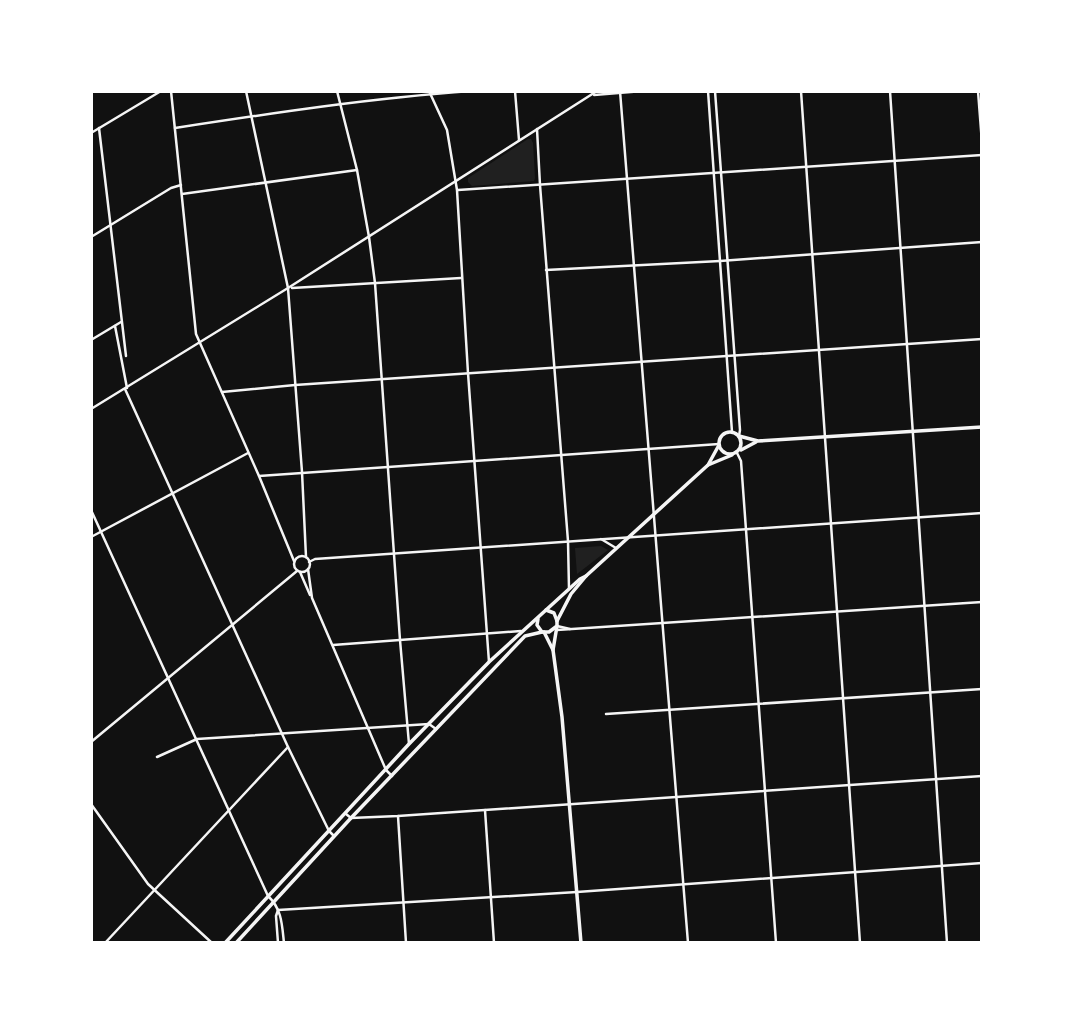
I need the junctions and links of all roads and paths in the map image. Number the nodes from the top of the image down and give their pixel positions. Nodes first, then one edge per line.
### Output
1 (161, 91) edge
2 (171, 91) edge
3 (246, 91) edge
4 (337, 91) edge
5 (471, 91) edge
6 (515, 91) edge
7 (597, 91) edge
8 (643, 91) edge
9 (708, 91) edge
10 (715, 91) edge
11 (801, 91) edge
12 (890, 91) edge
13 (978, 91) edge
14 (429, 92) edge
15 (621, 92) edge
16 (590, 95) junction
17 (341, 105) junction
18 (252, 117) junction
19 (99, 128) junction
20 (175, 128) junction
21 (537, 129) junction
22 (91, 133) edge
23 (519, 141) junction
24 (982, 143) edge
25 (982, 155) edge
26 (895, 159) junction
27 (806, 165) junction
28 (357, 170) junction
29 (720, 171) junction
30 (713, 172) junction
31 (628, 178) junction
32 (455, 180) junction
33 (267, 183) junction
34 (181, 185) junction
35 (540, 185) junction
36 (457, 190) junction
37 (182, 194) junction
38 (110, 227) junction
39 (91, 237) edge
40 (369, 237) junction
41 (982, 242) edge
42 (901, 248) junction
43 (812, 254) junction
44 (727, 260) junction
45 (720, 261) junction
46 (635, 266) junction
47 (546, 270) junction
48 (461, 278) junction
49 (375, 283) junction
50 (288, 288) junction
51 (121, 322) junction
52 (115, 326) junction
53 (982, 339) edge
54 (91, 340) edge
55 (199, 343) junction
56 (907, 344) junction
57 (819, 350) junction
58 (125, 356) dead end
59 (727, 356) junction
60 (734, 356) junction
61 (642, 362) junction
62 (555, 367) junction
63 (468, 373) junction
64 (382, 379) junction
65 (295, 385) junction
66 (126, 388) junction
67 (222, 392) junction
68 (91, 409) edge
69 (982, 427) edge
70 (732, 432) junction
71 (913, 432) junction
72 (739, 436) junction
73 (825, 438) junction
74 (758, 441) junction
75 (719, 444) junction
76 (649, 449) junction
77 (248, 453) junction
78 (736, 453) junction
79 (561, 454) junction
80 (475, 460) junction
81 (708, 465) junction
82 (388, 467) junction
83 (302, 472) junction
84 (259, 476) junction
85 (173, 493) junction
86 (91, 510) edge
87 (982, 513) edge
88 (655, 514) junction
89 (919, 518) junction
90 (831, 524) junction
91 (745, 529) junction
92 (101, 531) junction
93 (656, 535) junction
94 (91, 537) edge
95 (629, 537) junction
96 (601, 539) junction
97 (568, 541) junction
98 (482, 548) junction
99 (616, 548) junction
100 (394, 554) junction
101 (306, 557) junction
102 (294, 561) junction
103 (309, 562) junction
104 (308, 569) junction
105 (299, 571) junction
106 (586, 576) junction
107 (569, 589) junction
108 (312, 598) junction
109 (982, 602) edge
110 (924, 606) junction
111 (546, 610) junction
112 (837, 611) junction
113 (538, 617) junction
114 (752, 617) junction
115 (663, 623) junction
116 (233, 624) junction
117 (557, 626) junction
118 (521, 631) junction
119 (543, 632) junction
120 (488, 634) junction
121 (400, 640) junction
122 (333, 645) junction
123 (553, 650) junction
124 (489, 662) junction
125 (169, 678) junction
126 (982, 689) edge
127 (931, 692) junction
128 (843, 698) junction
129 (758, 703) junction
130 (670, 709) junction
131 (606, 714) dead end
132 (429, 724) junction
133 (408, 725) junction
134 (369, 728) junction
135 (436, 729) junction
136 (283, 733) junction
137 (197, 739) junction
138 (91, 742) edge
139 (409, 744) junction
140 (288, 747) junction
141 (157, 757) dead end
142 (386, 770) junction
143 (392, 776) junction
144 (982, 776) edge
145 (936, 779) junction
146 (849, 785) junction
147 (764, 790) junction
148 (677, 796) junction
149 (91, 804) edge
150 (570, 804) junction
151 (229, 809) junction
152 (485, 810) junction
153 (346, 814) junction
154 (398, 816) junction
155 (351, 818) junction
156 (329, 831) junction
157 (335, 836) junction
158 (982, 863) edge
159 (942, 867) junction
160 (855, 873) junction
161 (771, 878) junction
162 (683, 885) junction
163 (154, 889) junction
164 (576, 892) junction
165 (268, 896) junction
166 (491, 897) junction
167 (274, 902) junction
168 (404, 902) junction
169 (278, 910) junction
170 (104, 943) edge
171 (212, 943) edge
172 (225, 943) edge
173 (236, 943) edge
174 (278, 943) edge
175 (284, 943) edge
176 (406, 943) edge
177 (494, 943) edge
178 (581, 943) edge
179 (688, 943) edge
180 (776, 943) edge
181 (860, 943) edge
182 (947, 943) edge

1 - 19 street
2 - 20 street
3 - 18 street
4 - 17 street
5 - 14 street
6 - 23 street
7 - 16 street
8 - 15 street
9 - 30 street
10 - 29 street
11 - 27 street
12 - 26 street
13 - 24 street
14 - 17 street
14 - 32 street
15 - 16 street
15 - 31 street
16 - 21 street
17 - 18 street
17 - 28 street
18 - 20 street
18 - 33 street
19 - 22 street
19 - 38 street
20 - 34 street
21 - 23 street
21 - 35 street
23 - 32 street
25 - 26 street
26 - 27 street
26 - 42 street
27 - 29 street
27 - 43 street
28 - 33 street
28 - 40 street
29 - 30 street
29 - 44 street
30 - 31 street
30 - 45 street
31 - 35 street
31 - 46 street
32 - 36 street
32 - 40 street
33 - 37 street
33 - 50 street
34 - 37 street
34 - 38 street
35 - 36 street
35 - 47 street
36 - 48 street
37 - 55 street
38 - 39 street
38 - 51 street
40 - 49 street
40 - 50 street
41 - 42 street
42 - 43 street
42 - 56 street
43 - 44 street
43 - 57 street
44 - 45 street
44 - 60 street
45 - 46 street
45 - 59 street
46 - 47 street
46 - 61 street
47 - 62 street
48 - 49 street
48 - 63 street
49 - 50 street
49 - 64 street
50 - 55 street
50 - 65 street
51 - 52 street
51 - 58 street
52 - 54 street
52 - 66 street
53 - 56 street
55 - 66 street
55 - 67 street
56 - 57 street
56 - 71 street
57 - 60 street
57 - 73 street
59 - 60 street
59 - 61 street
59 - 70 street
60 - 72 street
61 - 62 street
61 - 76 street
62 - 63 street
62 - 79 street
63 - 64 street
63 - 80 street
64 - 65 street
64 - 82 street
65 - 67 street
65 - 83 street
66 - 68 street
66 - 85 street
67 - 77 street
69 - 71 street
70 - 72 street
70 - 75 street
71 - 73 street
71 - 89 street
72 - 74 street
72 - 78 street
73 - 74 street
73 - 90 street
74 - 78 street
75 - 76 street
75 - 78 street
75 - 81 street
76 - 79 street
76 - 88 street
77 - 84 street
77 - 85 street
78 - 81 street
78 - 91 street
79 - 80 street
79 - 97 street
80 - 82 street
80 - 98 street
81 - 88 street
82 - 83 street
82 - 100 street
83 - 84 street
83 - 101 street
84 - 102 street
85 - 92 street
85 - 116 street
86 - 92 street
87 - 89 street
88 - 93 street
88 - 95 street
89 - 90 street
89 - 110 street
90 - 91 street
90 - 112 street
91 - 93 street
91 - 114 street
92 - 94 street
92 - 125 street
93 - 95 street
93 - 115 street
95 - 96 street
95 - 99 street
96 - 97 street
96 - 99 street
97 - 98 street
97 - 107 street
98 - 100 street
98 - 120 street
99 - 106 street
100 - 103 street
100 - 121 street
101 - 102 street
101 - 103 street
102 - 105 street
103 - 104 street
104 - 105 street
104 - 108 street
105 - 108 street
105 - 116 street
106 - 107 street
106 - 117 street
107 - 111 street
108 - 122 street
109 - 110 street
110 - 112 street
110 - 127 street
111 - 113 street
111 - 117 street
112 - 114 street
112 - 128 street
113 - 118 street
113 - 119 street
114 - 115 street
114 - 129 street
115 - 117 street
115 - 130 street
116 - 125 street
116 - 136 street
117 - 119 street
117 - 123 street
118 - 120 street
118 - 124 street
119 - 123 street
119 - 135 street
120 - 121 street
120 - 124 street
121 - 122 street
121 - 133 street
122 - 134 street
123 - 150 street
124 - 132 street
125 - 137 street
125 - 138 street
126 - 127 street
127 - 128 street
127 - 145 street
128 - 129 street
128 - 146 street
129 - 130 street
129 - 147 street
130 - 131 street
130 - 148 street
132 - 133 street
132 - 135 street
132 - 139 street
133 - 134 street
133 - 139 street
134 - 136 street
134 - 142 street
135 - 143 street
136 - 137 street
136 - 140 street
137 - 141 street
137 - 151 street
139 - 142 street
140 - 151 street
140 - 156 street
142 - 143 street
142 - 153 street
143 - 155 street
144 - 145 street
145 - 146 street
145 - 159 street
146 - 147 street
146 - 160 street
147 - 148 street
147 - 161 street
148 - 150 street
148 - 162 street
149 - 163 street
150 - 152 street
150 - 164 street
151 - 163 street
151 - 165 street
152 - 154 street
152 - 166 street
153 - 155 street
153 - 156 street
154 - 155 street
154 - 168 street
155 - 157 street
156 - 157 street
156 - 165 street
157 - 167 street
158 - 159 street
159 - 160 street
159 - 182 street
160 - 161 street
160 - 181 street
161 - 162 street
161 - 180 street
162 - 164 street
162 - 179 street
163 - 170 street
163 - 171 street
164 - 166 street
164 - 178 street
165 - 167 street
165 - 172 street
166 - 168 street
166 - 177 street
167 - 169 street
167 - 173 street
168 - 169 street
168 - 176 street
169 - 174 street
169 - 175 street

